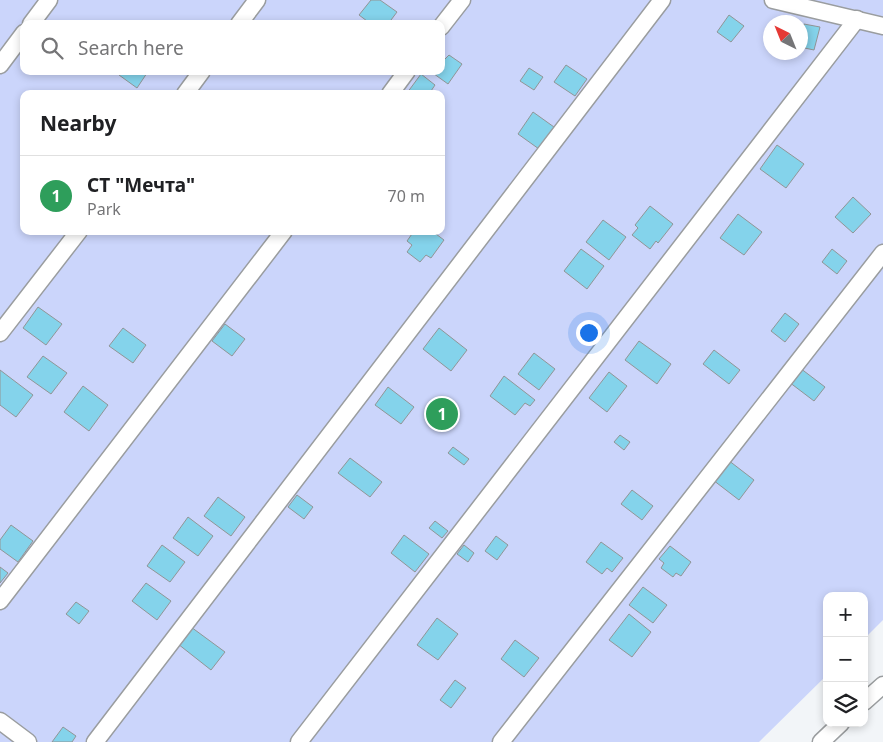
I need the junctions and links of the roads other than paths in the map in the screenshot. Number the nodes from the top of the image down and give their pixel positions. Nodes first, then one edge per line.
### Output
1 (49, 0) edge
2 (257, 0) edge
3 (462, 0) edge
4 (662, 0) edge
5 (773, 0) edge
6 (805, 4) edge
7 (857, 19) junction
8 (34, 20) edge
9 (242, 20) edge
10 (445, 22) edge
11 (883, 26) edge
12 (20, 38) edge
13 (0, 65) edge
14 (199, 75) edge
15 (404, 75) edge
16 (188, 90) edge
17 (393, 90) edge
18 (76, 235) edge
19 (281, 235) edge
20 (883, 253) edge
21 (0, 333) edge
22 (0, 601) edge
23 (883, 685) edge
24 (868, 698) edge
25 (0, 721) edge
26 (837, 727) edge
27 (28, 742) edge
28 (95, 742) edge
29 (300, 742) edge
30 (501, 742) edge
31 (821, 742) edge

1 - 8 street
2 - 9 street
3 - 10 street
4 - 28 street
5 - 6 street
6 - 7 street
7 - 11 street
7 - 29 street
12 - 13 street
14 - 16 street
15 - 17 street
18 - 21 street
19 - 22 street
20 - 30 street
23 - 24 street
25 - 27 street
26 - 31 street

